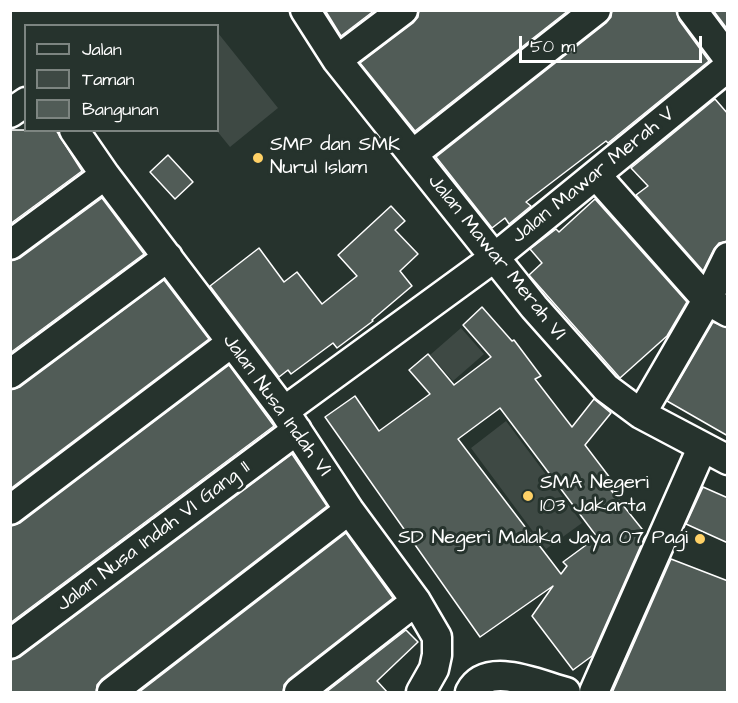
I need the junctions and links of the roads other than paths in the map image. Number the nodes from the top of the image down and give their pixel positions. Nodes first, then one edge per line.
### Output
1 (305, 10) edge
2 (403, 10) edge
3 (596, 10) edge
4 (692, 10) edge
5 (728, 57) edge
6 (337, 60) junction
7 (728, 67) edge
8 (24, 103) edge
9 (10, 112) edge
10 (75, 132) edge
11 (413, 154) junction
12 (105, 175) junction
13 (596, 175) junction
14 (10, 245) edge
15 (168, 257) junction
16 (728, 257) edge
17 (495, 258) junction
18 (717, 306) edge
19 (231, 343) junction
20 (10, 374) edge
21 (641, 414) junction
22 (290, 421) junction
23 (702, 448) junction
24 (728, 460) edge
25 (10, 510) edge
26 (350, 510) junction
27 (416, 601) junction
28 (10, 644) edge
29 (451, 683) edge
30 (112, 693) edge
31 (299, 693) edge
32 (566, 693) edge
33 (594, 693) edge

1 - 6 street, Jalan Mawar Merah VI
2 - 6 street
3 - 11 street
4 - 5 street
6 - 11 street, Jalan Mawar Merah VI
7 - 13 street, Jalan Mawar Merah V
8 - 9 street
10 - 12 street, Jalan Nusa Indah VI
11 - 17 street, Jalan Mawar Merah VI
12 - 14 street
12 - 15 street, Jalan Nusa Indah VI
13 - 17 street, Jalan Mawar Merah V
13 - 18 street
15 - 19 street, Jalan Nusa Indah VI
15 - 20 street
16 - 18 street
17 - 21 street, Jalan Mawar Merah VI
17 - 22 street, Jalan Mawar Merah V
18 - 21 street
19 - 22 street, Jalan Nusa Indah VI
19 - 25 street
21 - 23 street, Jalan Mawar Merah VI
22 - 26 street, Jalan Nusa Indah VI
22 - 28 street, Jalan Nusa Indah VI Gang 11
23 - 24 street, Jalan Mawar Merah VI
23 - 33 street
26 - 27 street, Jalan Nusa Indah VI
26 - 30 street
27 - 29 street, Jalan Nusa Indah VI
27 - 31 street
29 - 32 street

